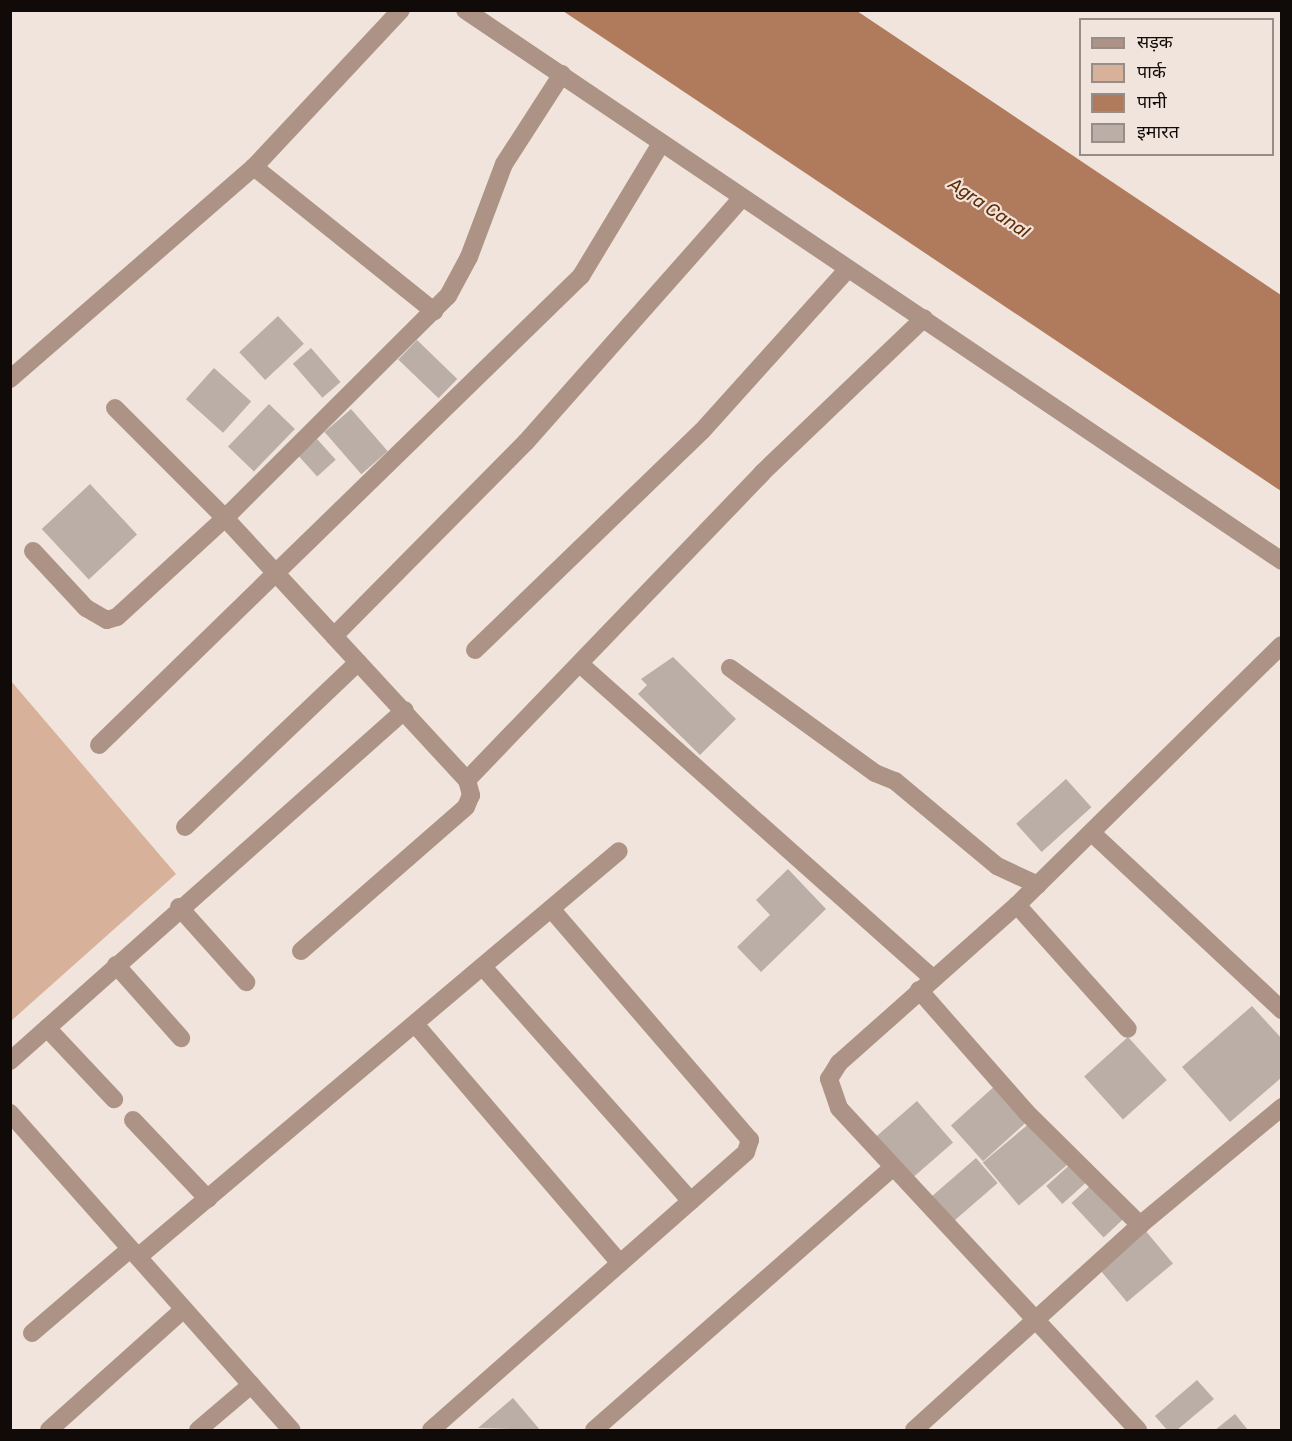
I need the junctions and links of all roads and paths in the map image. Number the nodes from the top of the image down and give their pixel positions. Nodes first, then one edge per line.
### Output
1 (401, 10) edge
2 (465, 10) edge
3 (562, 74) junction
4 (660, 145) junction
5 (254, 167) junction
6 (741, 199) junction
7 (848, 269) junction
8 (434, 311) junction
9 (924, 318) junction
10 (10, 379) edge
11 (114, 408) dead end
12 (225, 518) junction
13 (33, 551) dead end
14 (1281, 561) edge
15 (276, 574) junction
16 (334, 636) junction
17 (1281, 645) edge
18 (475, 650) dead end
19 (358, 662) junction
20 (580, 664) junction
21 (730, 668) dead end
22 (405, 710) junction
23 (99, 745) dead end
24 (467, 780) junction
25 (185, 827) dead end
26 (1092, 833) junction
27 (619, 851) dead end
28 (1038, 885) junction
29 (1017, 905) junction
30 (179, 907) junction
31 (551, 909) junction
32 (301, 951) dead end
33 (116, 965) junction
34 (483, 967) junction
35 (246, 982) dead end
36 (926, 984) junction
37 (1281, 1010) edge
38 (415, 1024) junction
39 (47, 1028) junction
40 (1128, 1029) dead end
41 (181, 1038) dead end
42 (10, 1061) edge
43 (114, 1099) dead end
44 (1281, 1107) edge
45 (10, 1113) edge
46 (133, 1120) dead end
47 (893, 1167) junction
48 (208, 1198) junction
49 (691, 1201) junction
50 (1140, 1225) junction
51 (134, 1253) junction
52 (620, 1263) junction
53 (184, 1309) junction
54 (1038, 1320) junction
55 (32, 1333) dead end
56 (251, 1385) junction
57 (934, 1424) edge
58 (49, 1431) edge
59 (198, 1431) edge
60 (291, 1431) edge
61 (431, 1431) edge
62 (594, 1431) edge
63 (914, 1431) edge
64 (1138, 1431) edge

1 - 5 street
2 - 3 street
3 - 4 street
3 - 8 street
4 - 6 street
4 - 15 street
5 - 8 street
5 - 10 street
6 - 7 street
6 - 16 street
7 - 9 street
7 - 18 street
8 - 12 street
9 - 14 street
9 - 20 street
11 - 12 street
12 - 13 street
12 - 15 street
15 - 16 street
15 - 23 street
16 - 19 street
17 - 26 street
19 - 22 street
19 - 25 street
20 - 24 street
20 - 36 street
21 - 28 street
22 - 24 street
22 - 30 street
24 - 32 street
26 - 28 street
26 - 37 street
27 - 31 street
28 - 29 street
29 - 36 street
29 - 40 street
30 - 33 street
30 - 35 street
31 - 34 street
31 - 49 street
33 - 39 street
33 - 41 street
34 - 38 street
34 - 49 street
36 - 47 street
36 - 50 street
38 - 48 street
38 - 52 street
39 - 42 street
39 - 43 street
44 - 50 street
45 - 51 street
46 - 48 street
47 - 54 street
47 - 62 street
48 - 51 street
49 - 52 street
50 - 54 street
51 - 53 street
51 - 55 street
52 - 61 street
53 - 56 street
53 - 58 street
54 - 57 street
54 - 64 street
56 - 59 street
56 - 60 street
57 - 63 street

